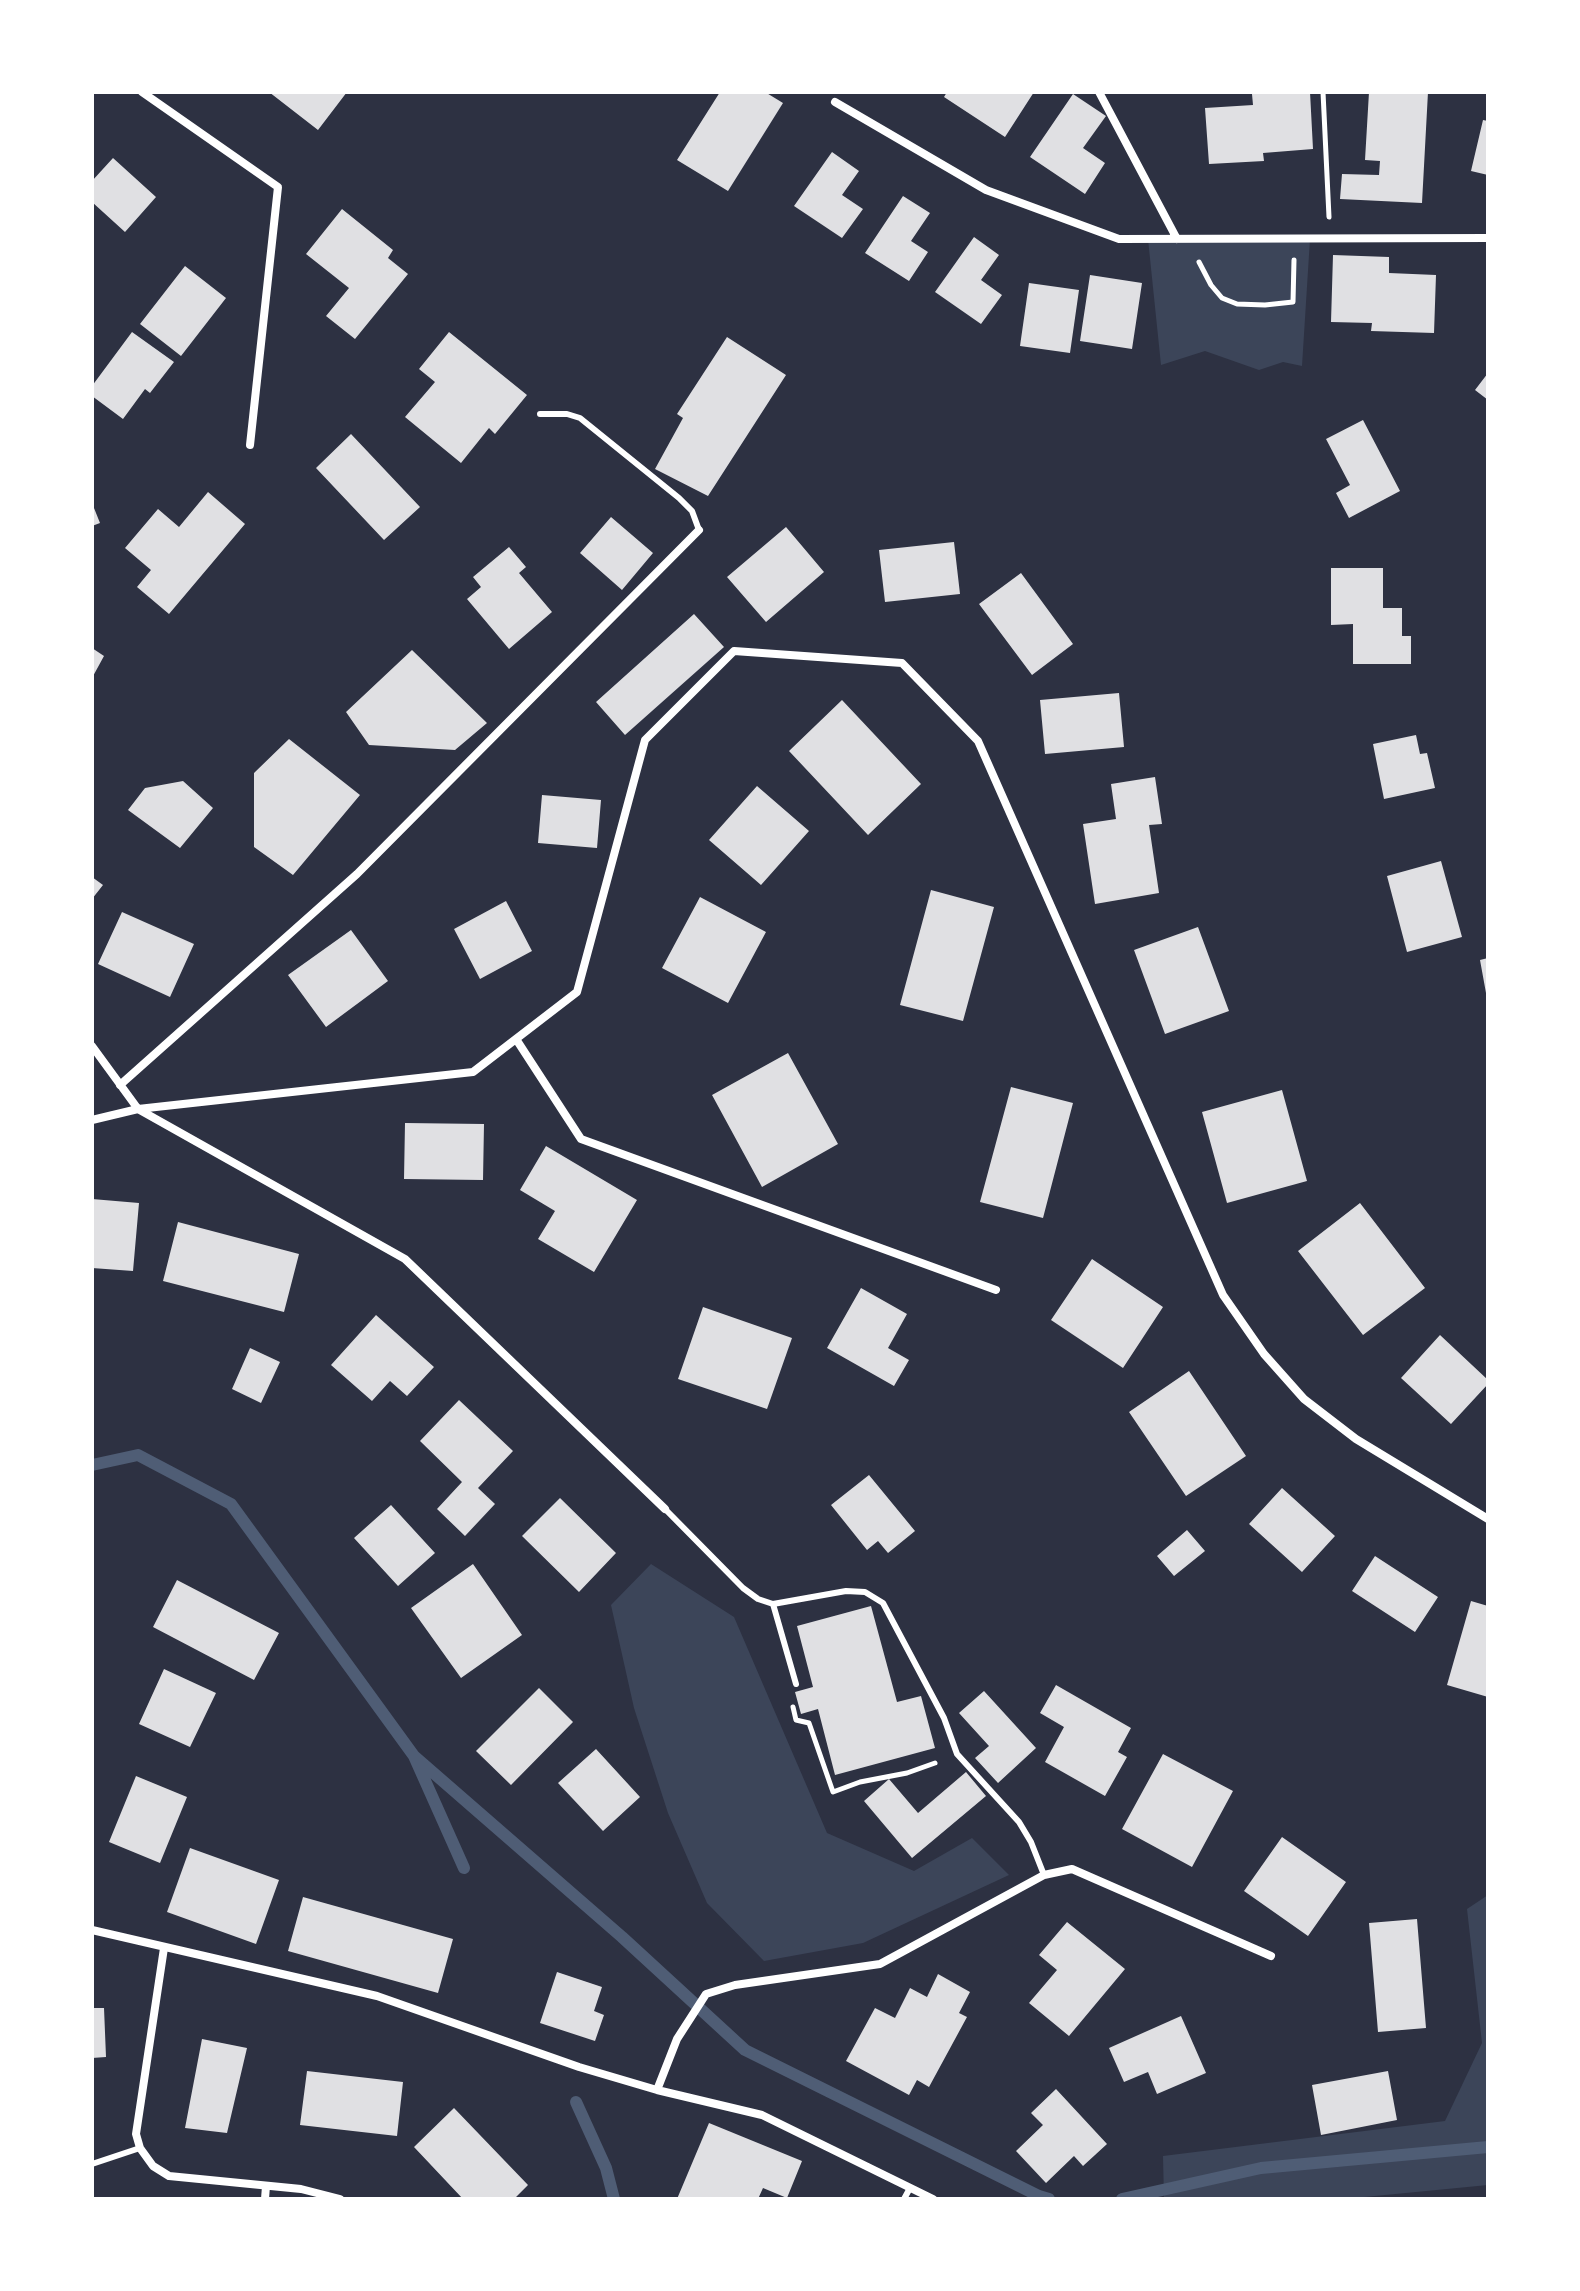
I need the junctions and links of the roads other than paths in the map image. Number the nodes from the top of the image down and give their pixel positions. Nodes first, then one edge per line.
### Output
1 (142, 92) edge
2 (1099, 92) edge
3 (835, 102) dead end
4 (1488, 238) edge
5 (1177, 239) junction
6 (540, 414) dead end
7 (250, 445) dead end
8 (699, 530) joint
9 (516, 1039) junction
10 (92, 1046) edge
11 (120, 1085) junction
12 (138, 1109) junction
13 (92, 1120) edge
14 (996, 1290) dead end
15 (665, 1509) joint
16 (1488, 1519) edge
17 (773, 1604) junction
18 (796, 1684) road end
19 (1044, 1875) junction
20 (92, 1930) edge
21 (164, 1948) junction
22 (1271, 1956) dead end
23 (657, 2090) junction
24 (140, 2148) junction
25 (92, 2164) edge
26 (266, 2186) junction
27 (910, 2188) junction
28 (265, 2199) edge
29 (340, 2199) edge
30 (904, 2199) edge
31 (933, 2199) edge

1 - 7 street
2 - 5 street
3 - 5 street
4 - 5 street
6 - 8 lane
8 - 11 street
9 - 12 street
9 - 14 street
9 - 16 street
10 - 11 street
11 - 12 street
12 - 13 street
12 - 15 street
15 - 17 lane
17 - 18 lane
17 - 19 lane
19 - 22 street
19 - 23 street
20 - 21 street
21 - 23 street
21 - 24 street
23 - 27 street
24 - 25 lane
24 - 26 street
26 - 28 street
26 - 29 street
27 - 30 lane
27 - 31 street

